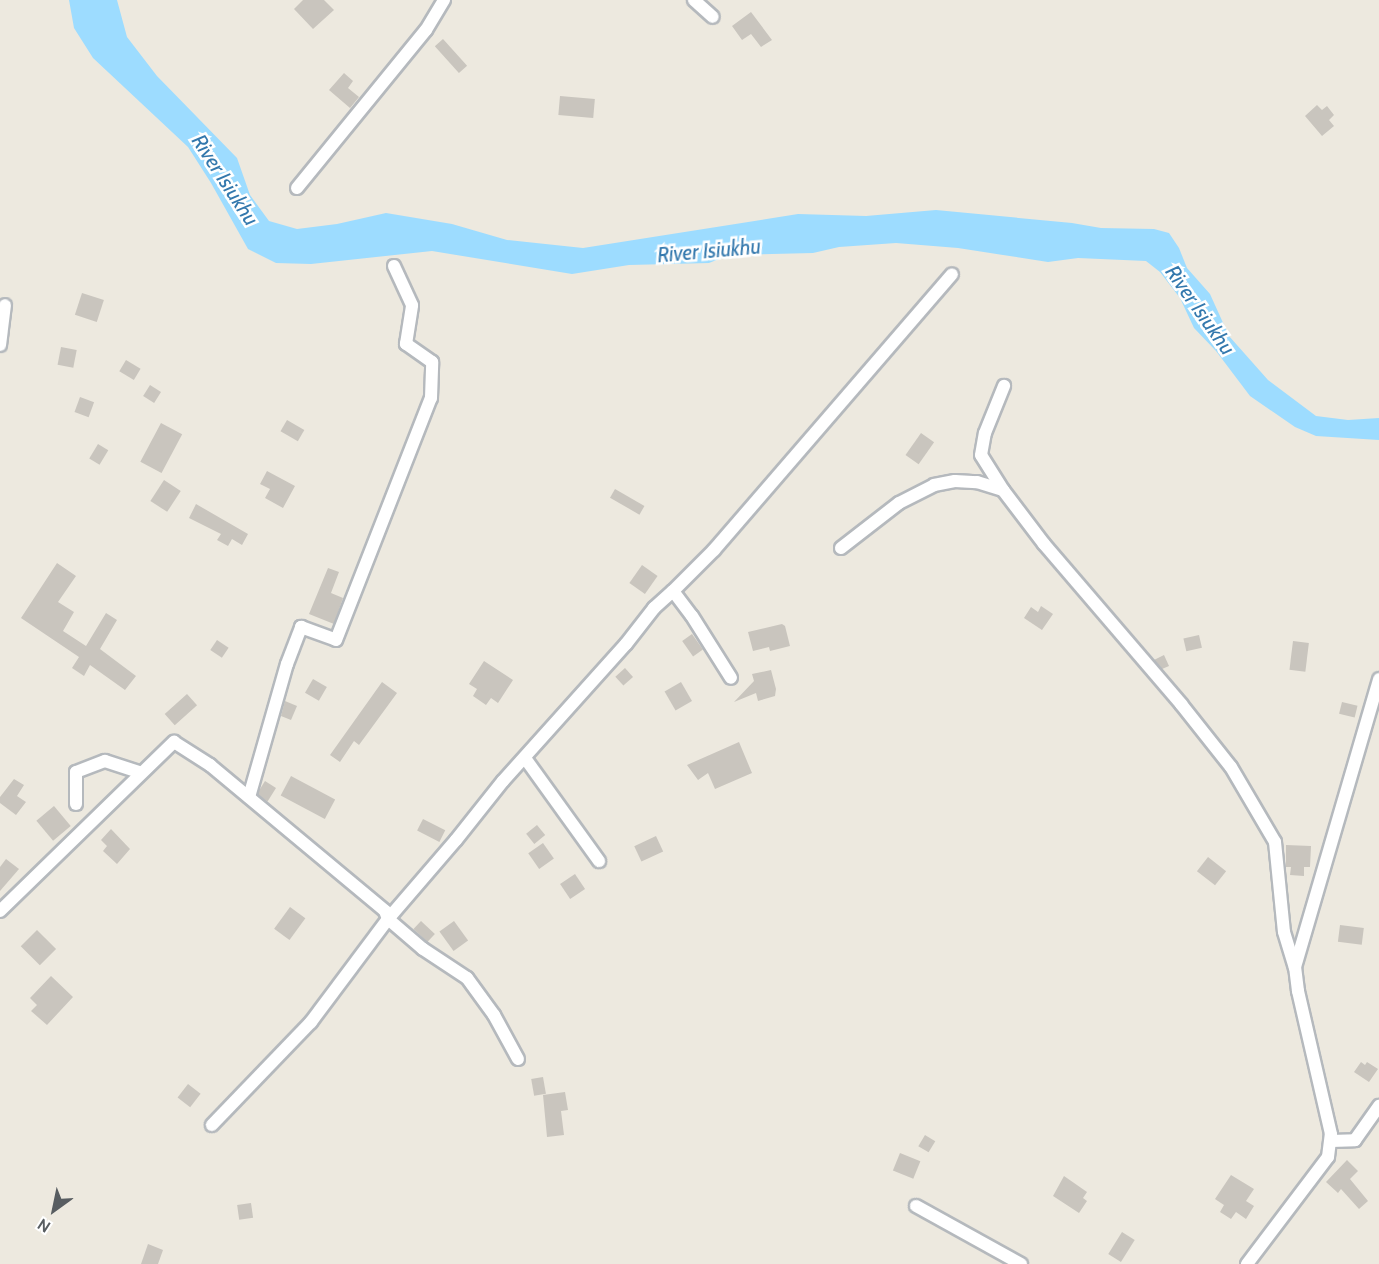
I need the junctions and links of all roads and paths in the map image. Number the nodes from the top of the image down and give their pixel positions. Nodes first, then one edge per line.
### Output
1 (444, 0) edge
2 (694, 0) edge
3 (713, 17) dead end
4 (297, 188) dead end
5 (394, 266) dead end
6 (952, 274) dead end
7 (5, 305) dead end
8 (0, 345) edge
9 (1004, 386) dead end
10 (1003, 489) junction
11 (841, 548) dead end
12 (673, 591) junction
13 (732, 678) dead end
14 (1379, 679) edge
15 (525, 758) junction
16 (141, 773) junction
17 (249, 797) junction
18 (76, 804) dead end
19 (599, 861) dead end
20 (0, 911) edge
21 (388, 919) junction
22 (1295, 967) junction
23 (518, 1059) dead end
24 (1379, 1106) edge
25 (212, 1125) dead end
26 (1331, 1141) junction
27 (916, 1206) dead end
28 (1021, 1264) edge
29 (1247, 1264) edge

1 - 4 street
2 - 3 street
5 - 17 street
6 - 12 street
7 - 8 street
9 - 10 street
10 - 11 street
10 - 22 street
12 - 13 street
12 - 15 street
14 - 22 street
15 - 19 street
15 - 21 street
16 - 17 street
16 - 18 street
16 - 20 street
17 - 21 street
21 - 23 street
21 - 25 street
22 - 26 street
24 - 26 street
26 - 29 street
27 - 28 street

